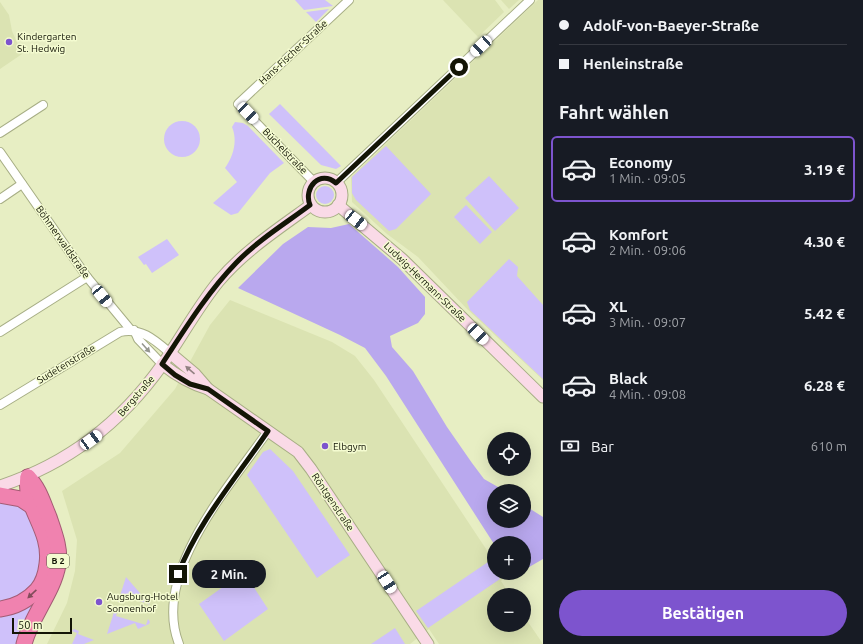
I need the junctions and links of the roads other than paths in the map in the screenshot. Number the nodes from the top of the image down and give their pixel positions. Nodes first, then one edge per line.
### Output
1 (349, 0) edge
2 (530, 0) edge
3 (238, 104) joint
4 (43, 105) dead end
5 (0, 133) edge
6 (0, 152) edge
7 (314, 182) junction
8 (336, 183) junction
9 (22, 184) junction
10 (0, 199) edge
11 (310, 205) junction
12 (338, 205) junction
13 (87, 277) junction
14 (132, 330) junction
15 (0, 332) edge
16 (170, 353) junction
17 (162, 364) junction
18 (208, 389) junction
19 (543, 397) edge
20 (0, 404) edge
21 (268, 431) junction
22 (28, 476) junction
23 (0, 486) edge
24 (0, 495) edge
25 (33, 507) junction
26 (0, 609) edge
27 (24, 644) edge
28 (179, 644) edge
29 (428, 644) edge

1 - 3 street, Hans-Fischer-Straße
2 - 8 street
3 - 7 street, Büchelstraße
4 - 5 street
6 - 9 street, Böhmerwaldstraße
7 - 8 street
7 - 11 street
8 - 12 street
9 - 10 street
9 - 13 street, Böhmerwaldstraße
11 - 12 street
11 - 16 street, Bergstraße
12 - 19 street, Ludwig-Hermann-Straße
13 - 14 street, Böhmerwaldstraße
13 - 15 street
14 - 16 street
14 -> 17 street
14 - 20 street, Sudetenstraße
16 - 17 street, Bergstraße
18 -> 16 street, Röntgenstraße
17 - 18 street, Röntgenstraße
17 - 22 street, Bergstraße
18 - 21 street, Röntgenstraße
21 - 28 street
21 - 29 street, Röntgenstraße
22 - 23 street, Bergstraße
22 - 25 highway, B 2
22 - 27 highway, B 2
24 - 25 highway
25 -> 26 highway, B 2

